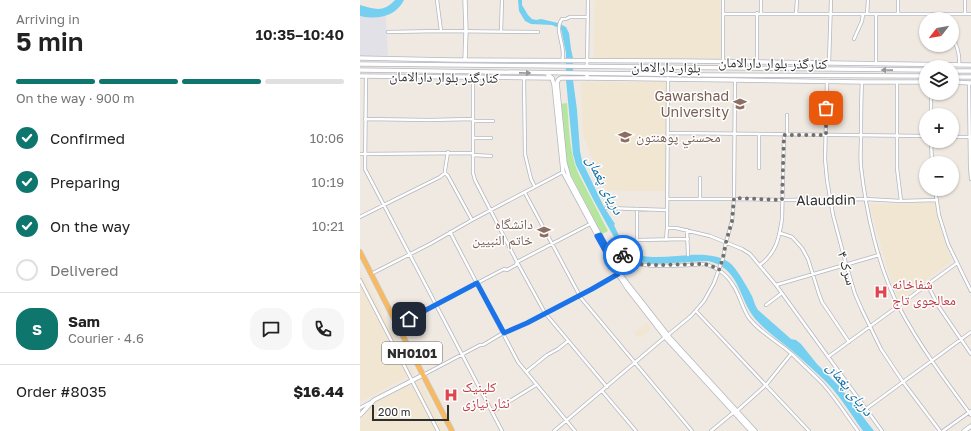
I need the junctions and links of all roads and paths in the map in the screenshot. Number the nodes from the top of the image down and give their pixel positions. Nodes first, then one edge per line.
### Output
1 (437, 0) edge
2 (465, 0) edge
3 (502, 0) edge
4 (588, 0) edge
5 (723, 0) edge
6 (762, 0) edge
7 (797, 0) edge
8 (831, 0) edge
9 (868, 0) edge
10 (898, 0) edge
11 (966, 0) edge
12 (759, 13) junction
13 (723, 14) junction
14 (796, 14) junction
15 (830, 14) junction
16 (863, 14) junction
17 (867, 14) junction
18 (898, 14) junction
19 (919, 14) edge
20 (959, 14) edge
21 (965, 14) junction
22 (971, 14) edge
23 (876, 15) junction
24 (588, 17) junction
25 (442, 31) junction
26 (466, 31) junction
27 (501, 31) junction
28 (388, 32) dead end
29 (538, 32) dead end
30 (854, 38) dead end
31 (360, 58) edge
32 (465, 60) junction
33 (564, 61) junction
34 (587, 61) junction
35 (723, 62) junction
36 (757, 62) junction
37 (360, 64) edge
38 (829, 64) junction
39 (876, 64) junction
40 (919, 65) edge
41 (959, 65) edge
42 (971, 65) edge
43 (587, 66) junction
44 (539, 67) junction
45 (610, 67) junction
46 (723, 68) junction
47 (360, 70) edge
48 (919, 70) edge
49 (959, 71) edge
50 (971, 71) edge
51 (473, 72) junction
52 (537, 73) junction
53 (546, 73) junction
54 (587, 73) junction
55 (610, 73) junction
56 (668, 74) junction
57 (360, 76) edge
58 (366, 76) junction
59 (919, 76) edge
60 (473, 77) junction
61 (709, 77) junction
62 (959, 77) edge
63 (971, 77) edge
64 (524, 78) junction
65 (552, 78) junction
66 (587, 78) junction
67 (668, 79) junction
68 (735, 80) junction
69 (827, 81) junction
70 (862, 82) junction
71 (897, 82) junction
72 (919, 82) edge
73 (959, 82) edge
74 (970, 83) edge
75 (787, 115) dead end
76 (365, 119) junction
77 (474, 120) junction
78 (493, 121) dead end
79 (668, 133) junction
80 (734, 134) junction
81 (758, 135) junction
82 (785, 135) junction
83 (826, 135) junction
84 (861, 135) junction
85 (897, 135) junction
86 (919, 136) edge
87 (959, 137) edge
88 (970, 137) edge
89 (473, 138) junction
90 (491, 138) dead end
91 (448, 152) junction
92 (364, 153) junction
93 (360, 154) edge
94 (473, 154) junction
95 (491, 156) dead end
96 (759, 168) dead end
97 (563, 172) junction
98 (445, 173) junction
99 (700, 178) dead end
100 (971, 179) edge
101 (535, 187) junction
102 (525, 193) junction
103 (936, 196) edge
104 (700, 198) junction
105 (734, 198) junction
106 (667, 199) junction
107 (866, 199) junction
108 (782, 200) junction
109 (830, 200) junction
110 (937, 200) junction
111 (901, 201) junction
112 (384, 205) junction
113 (606, 208) dead end
114 (637, 209) junction
115 (667, 210) junction
116 (491, 211) junction
117 (360, 217) edge
118 (472, 220) junction
119 (590, 224) junction
120 (667, 228) junction
121 (687, 230) junction
122 (450, 232) junction
123 (780, 233) junction
124 (598, 236) junction
125 (688, 239) junction
126 (666, 240) junction
127 (726, 242) junction
128 (552, 244) junction
129 (360, 252) edge
130 (610, 253) junction
131 (410, 255) junction
132 (688, 255) dead end
133 (879, 255) junction
134 (517, 262) junction
135 (957, 263) junction
136 (846, 264) junction
137 (760, 265) junction
138 (719, 270) junction
139 (371, 274) junction
140 (618, 274) junction
141 (812, 274) junction
142 (360, 280) edge
143 (477, 283) junction
144 (928, 284) junction
145 (776, 285) junction
146 (971, 291) edge
147 (782, 293) junction
148 (579, 296) junction
149 (766, 304) dead end
150 (436, 305) junction
151 (898, 306) junction
152 (696, 311) junction
153 (545, 313) junction
154 (397, 325) junction
155 (870, 326) junction
156 (971, 332) edge
157 (504, 333) junction
158 (667, 336) junction
159 (961, 339) junction
160 (568, 341) junction
161 (849, 342) junction
162 (791, 353) junction
163 (971, 354) edge
164 (462, 355) junction
165 (828, 357) junction
166 (932, 361) junction
167 (635, 364) junction
168 (526, 372) junction
169 (423, 375) junction
170 (412, 380) junction
171 (903, 382) junction
172 (536, 385) junction
173 (766, 385) junction
174 (607, 387) junction
175 (602, 391) junction
176 (371, 402) junction
177 (360, 408) edge
178 (866, 409) junction
179 (492, 412) junction
180 (735, 412) junction
181 (970, 413) edge
182 (360, 415) edge
183 (567, 421) junction
184 (971, 426) edge
185 (750, 429) edge
186 (438, 431) edge
187 (452, 431) edge
188 (502, 431) edge
189 (554, 431) edge
190 (575, 431) edge
191 (636, 431) edge
192 (692, 431) edge
193 (711, 431) edge
194 (755, 431) edge
195 (809, 431) edge
196 (858, 431) edge
197 (882, 431) edge
198 (942, 431) edge
199 (964, 431) edge

1 - 25 street
2 - 26 main road
3 - 27 street
4 - 24 street
5 - 13 street
6 - 12 street
7 - 14 street
8 - 15 street
9 - 17 street
10 - 18 street
11 - 21 street
12 - 13 street
12 - 14 street
12 - 36 street
13 - 35 street
14 - 15 street
15 - 16 street
15 - 38 street
16 - 17 street
16 - 30 street
17 - 23 street
18 - 19 street
18 - 23 street
20 - 21 street
21 - 22 street
23 - 39 street
24 - 33 street
24 - 34 street
25 - 26 street
25 - 28 street
26 - 27 street
26 - 32 main road
27 - 29 street
31 - 32 main road, کنارگذر بلوار دارالامان
32 - 33 main road, کنارگذر بلوار دارالامان
33 - 34 main road, کنارگذر بلوار دارالامان
34 - 35 main road, کنارگذر بلوار دارالامان
34 - 43 street
35 - 36 main road, کنارگذر بلوار دارالامان
35 - 46 street
36 - 38 main road, کنارگذر بلوار دارالامان
37 - 44 main road
38 - 39 main road, کنارگذر بلوار دارالامان
39 - 40 main road, کنارگذر بلوار دارالامان
41 - 42 main road, کنارگذر بلوار دارالامان
43 - 44 main road, بلوار دارالامان
43 - 45 main road, بلوار دارالامان
44 - 52 main road
45 - 46 main road, بلوار دارالامان
45 - 55 main road
48 -> 46 main road, بلوار دارالامان
47 - 51 main road
49 - 50 main road
51 -> 52 main road
51 - 60 street
52 - 53 main road
53 - 54 main road, بلوار دارالامان
53 - 65 main road
54 - 55 main road, بلوار دارالامان
54 - 66 main road
55 - 56 main road, بلوار دارالامان
56 - 61 main road, بلوار دارالامان
56 - 67 street
57 - 58 main road, کنارگذر بلوار دارالامان
58 - 60 main road, کنارگذر بلوار دارالامان
58 - 76 street
59 - 61 main road, بلوار دارالامان
60 - 64 main road, کنارگذر بلوار دارالامان
60 - 77 street
61 - 67 main road, کنارگذر بلوار دارالامان
61 - 68 main road, کنارگذر بلوار دارالامان
62 - 63 main road
64 - 65 main road, کنارگذر بلوار دارالامان
64 - 101 street
65 - 97 main road
66 - 67 main road, کنارگذر بلوار دارالامان
66 - 124 main road, کنارگذر بلوار دارالامان
67 - 79 street
68 - 69 main road, کنارگذر بلوار دارالامان
68 - 80 street
69 - 70 main road, کنارگذر بلوار دارالامان
69 - 83 street, سرک ۴
70 - 71 main road, کنارگذر بلوار دارالامان
70 - 84 street
71 - 72 main road, کنارگذر بلوار دارالامان
71 - 85 street
73 - 74 main road
74 - 88 street
75 - 82 street
76 - 77 street
76 - 92 street
77 - 78 street
77 - 89 street
79 - 80 street
79 - 106 street
80 - 81 street
80 - 105 street
81 - 82 street
81 - 96 street
82 - 83 street
82 - 108 street
83 - 84 street
83 - 109 street, سرک ۴
84 - 85 street
84 - 107 street
85 - 86 street
85 - 111 street
87 - 88 street
88 - 100 street
89 - 90 street
89 - 94 street
91 - 92 street
91 - 94 street
91 - 98 street
92 - 93 street
92 - 112 street
94 - 95 street
94 - 116 street
97 - 101 street
97 - 119 main road
98 - 112 street
98 - 118 street
99 - 104 street
101 - 102 street
102 - 116 street
102 - 128 street
103 - 110 street
104 - 105 street, Alauddin
104 - 106 street, Alauddin
105 - 108 street, Alauddin
105 - 127 street
106 - 115 street
107 - 109 street, Alauddin
107 - 111 street, Alauddin
107 - 133 street
108 - 109 street, Alauddin
108 - 123 street
109 - 136 street, سرک ۴
110 - 111 street, Alauddin
110 - 135 street
112 - 117 street
112 - 131 street
113 - 114 street
114 - 115 street
114 - 126 street
115 - 120 street
116 - 118 street
116 - 134 street
118 - 122 street
119 - 124 main road
119 - 128 street
120 - 121 street
120 - 126 street
121 - 125 street
121 - 127 street
122 - 131 street
122 - 143 street
123 - 137 street
123 - 141 street
124 - 130 main road
124 - 140 main road
125 - 126 street
125 - 132 street
127 - 137 street
127 - 138 street
128 - 134 street
128 - 148 street
129 - 139 highway, NH0101
130 - 138 street
130 - 158 main road
131 - 139 street
131 - 150 street
133 - 136 street
133 - 151 street
134 - 143 street
134 - 153 street
135 - 144 street
135 - 146 street
136 - 141 street
136 - 155 street, سرک ۴
137 - 145 street
138 - 152 street
138 - 162 street
139 - 154 highway, NH0101
140 - 148 street
140 - 158 main road
141 - 145 street
141 - 161 street
142 - 170 street
143 - 150 street
143 - 157 street
144 - 151 street
144 - 159 street
145 - 147 street
147 - 149 street
147 - 165 street
148 - 153 street
148 - 167 street
150 - 154 street
150 - 164 street
151 - 155 street
151 - 166 street
152 - 158 street
152 - 173 street
153 - 157 street
153 - 160 street
154 - 169 highway, NH0101
155 - 161 street
155 - 171 street, سرک ۴
156 - 159 street
157 - 164 street
157 - 168 street
158 - 167 street
158 - 180 main road
159 - 163 street
159 - 166 street
160 - 168 street
160 - 174 street
161 - 165 street
162 - 173 street
162 - 196 street
164 - 169 street
164 - 179 street
165 - 178 street
166 - 171 street
166 - 181 street
167 - 174 street
167 - 192 street
168 - 172 street
169 - 170 main road
169 - 187 highway, NH0101
170 - 176 main road
170 - 186 street
171 - 178 street
171 - 198 street, سرک ۴
172 - 179 street
172 - 183 street
173 - 180 street
173 - 195 street
174 - 175 street
175 - 183 street
175 - 191 street
176 - 177 street
176 - 182 main road
178 - 197 street
179 - 188 street
180 - 185 main road
180 - 193 street
181 - 198 street
183 - 189 street
183 - 190 street
184 - 199 main road
185 - 194 main road

